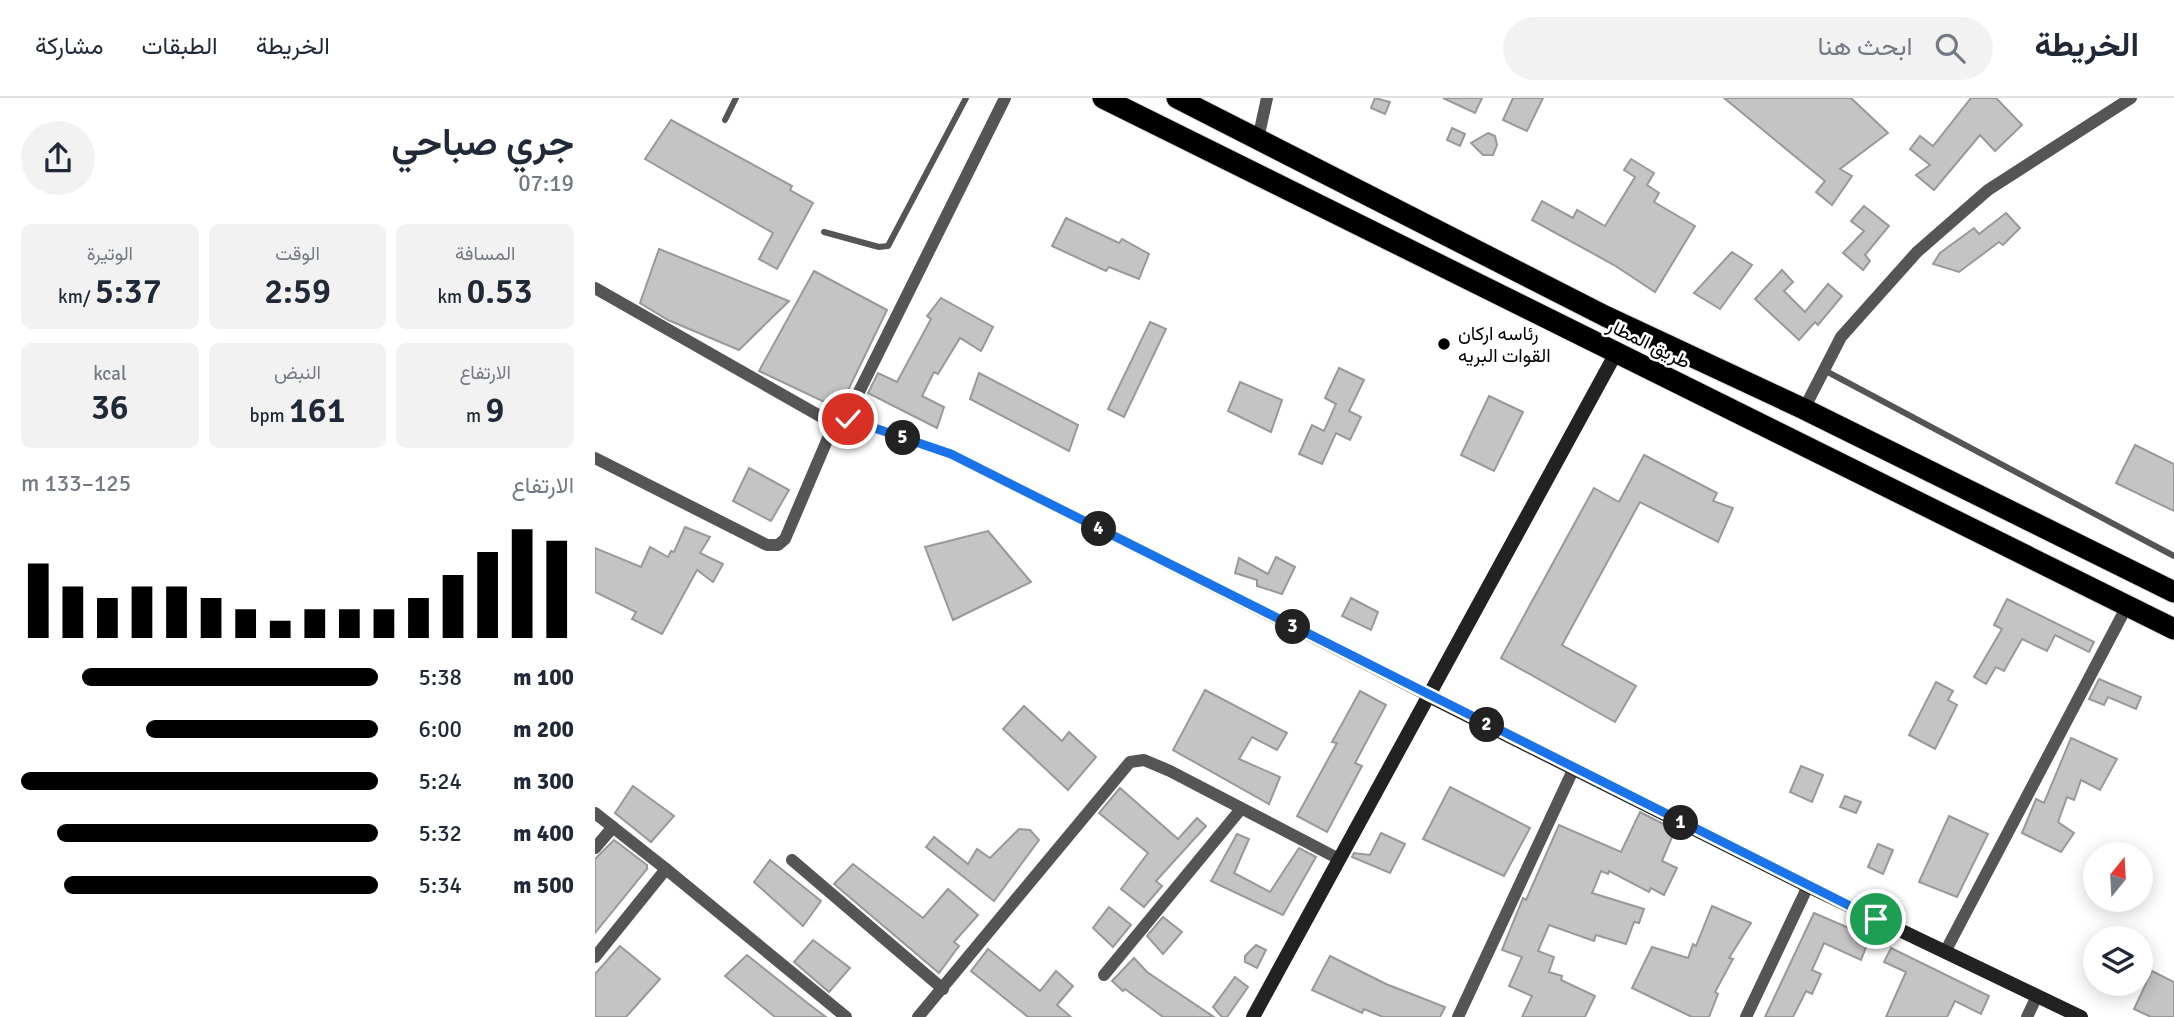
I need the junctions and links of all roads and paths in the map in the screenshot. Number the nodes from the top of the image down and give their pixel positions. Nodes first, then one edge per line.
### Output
1 (736, 98) edge
2 (966, 98) edge
3 (1005, 98) edge
4 (1104, 98) edge
5 (1177, 98) edge
6 (1268, 98) edge
7 (2131, 98) edge
8 (725, 120) dead end
9 (1258, 139) junction
10 (824, 232) dead end
11 (595, 288) edge
12 (1616, 353) junction
13 (1824, 370) junction
14 (1804, 409) junction
15 (848, 419) junction
16 (834, 424) junction
17 (595, 458) edge
18 (2174, 556) edge
19 (2174, 592) edge
20 (2127, 606) junction
21 (2174, 629) edge
22 (1427, 695) junction
23 (1574, 768) junction
24 (1241, 809) junction
25 (595, 813) edge
26 (613, 827) junction
27 (595, 848) edge
28 (1339, 859) junction
29 (792, 860) dead end
30 (666, 869) junction
31 (1808, 886) junction
32 (1945, 952) junction
33 (595, 957) edge
34 (1104, 975) dead end
35 (943, 989) junction
36 (2037, 996) junction
37 (846, 1017) edge
38 (919, 1017) edge
39 (1253, 1017) edge
40 (1458, 1017) edge
41 (1746, 1017) edge
42 (2027, 1017) edge
43 (2081, 1017) edge

1 - 8 lane
2 - 10 lane
3 - 15 street
4 - 12 highway, طريق المطار
5 - 9 highway, طريق المطار
6 - 9 street
7 - 13 street
9 - 14 highway, طريق المطار
11 - 16 street
12 - 20 highway, طريق المطار
12 - 22 street
13 - 14 street
13 - 18 lane
14 - 19 highway, طريق المطار
15 - 16 street
15 - 22 street
16 - 17 street
20 - 21 highway, طريق المطار
20 - 32 street
22 - 23 street
22 - 28 street
23 - 31 street
23 - 40 street
24 - 28 street
24 - 34 street
24 - 35 street
25 - 26 street
26 - 27 street
26 - 30 street
28 - 39 street
29 - 35 street
30 - 33 street
30 - 37 street
31 - 32 street
31 - 41 street
32 - 36 street
35 - 38 street
36 - 42 street
36 - 43 street

